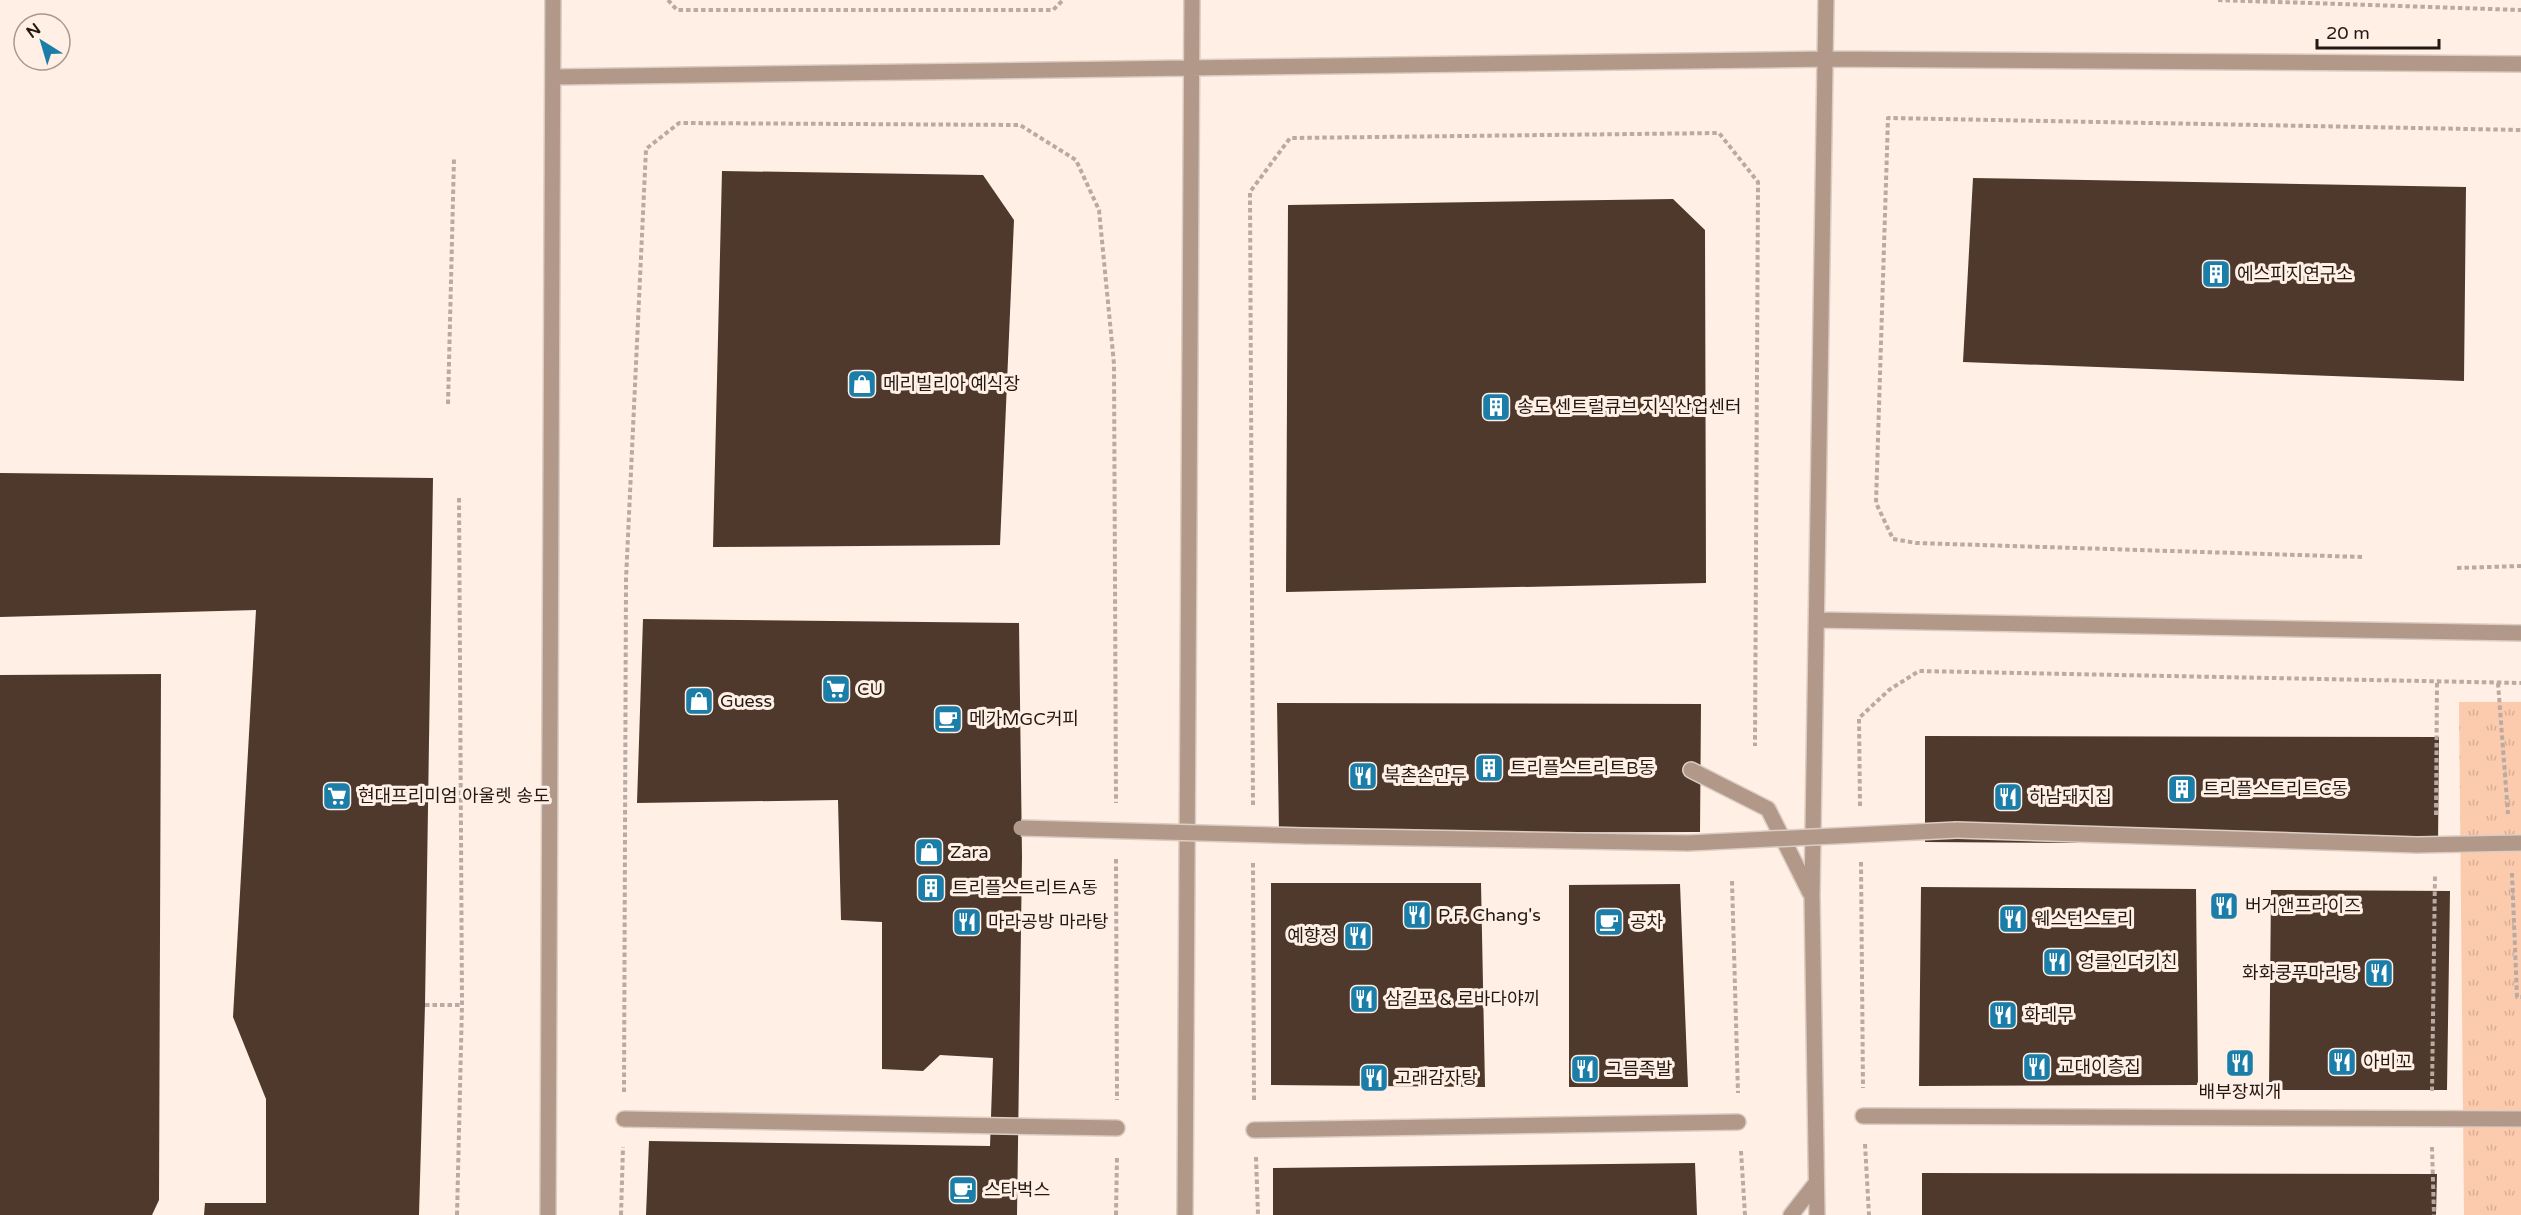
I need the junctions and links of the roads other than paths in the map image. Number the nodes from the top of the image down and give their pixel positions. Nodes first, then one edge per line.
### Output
1 (553, 0) edge
2 (1192, 0) edge
3 (1826, 0) edge
4 (1826, 59) junction
5 (2521, 64) edge
6 (1193, 68) junction
7 (553, 77) junction
8 (1818, 620) junction
9 (2521, 633) edge
10 (1691, 770) dead end
11 (1021, 828) dead end
12 (2521, 843) edge
13 (1812, 896) junction
14 (1863, 1116) road end
15 (624, 1119) road end
16 (2521, 1119) edge
17 (1738, 1122) road end
18 (1117, 1128) road end
19 (1254, 1130) road end
20 (1816, 1183) junction
21 (548, 1215) edge
22 (1185, 1215) edge
23 (1791, 1215) edge
24 (1817, 1215) edge

1 - 7 street
2 - 6 street
3 - 4 street
4 - 5 street
4 - 6 street
4 - 8 street
6 - 7 street
6 - 22 street
7 - 21 street
8 - 9 street
8 - 13 street
10 - 13 street
11 - 12 street, bridge
13 - 20 street
14 - 16 street
15 - 18 street
17 - 19 street
20 - 23 street
20 - 24 street

